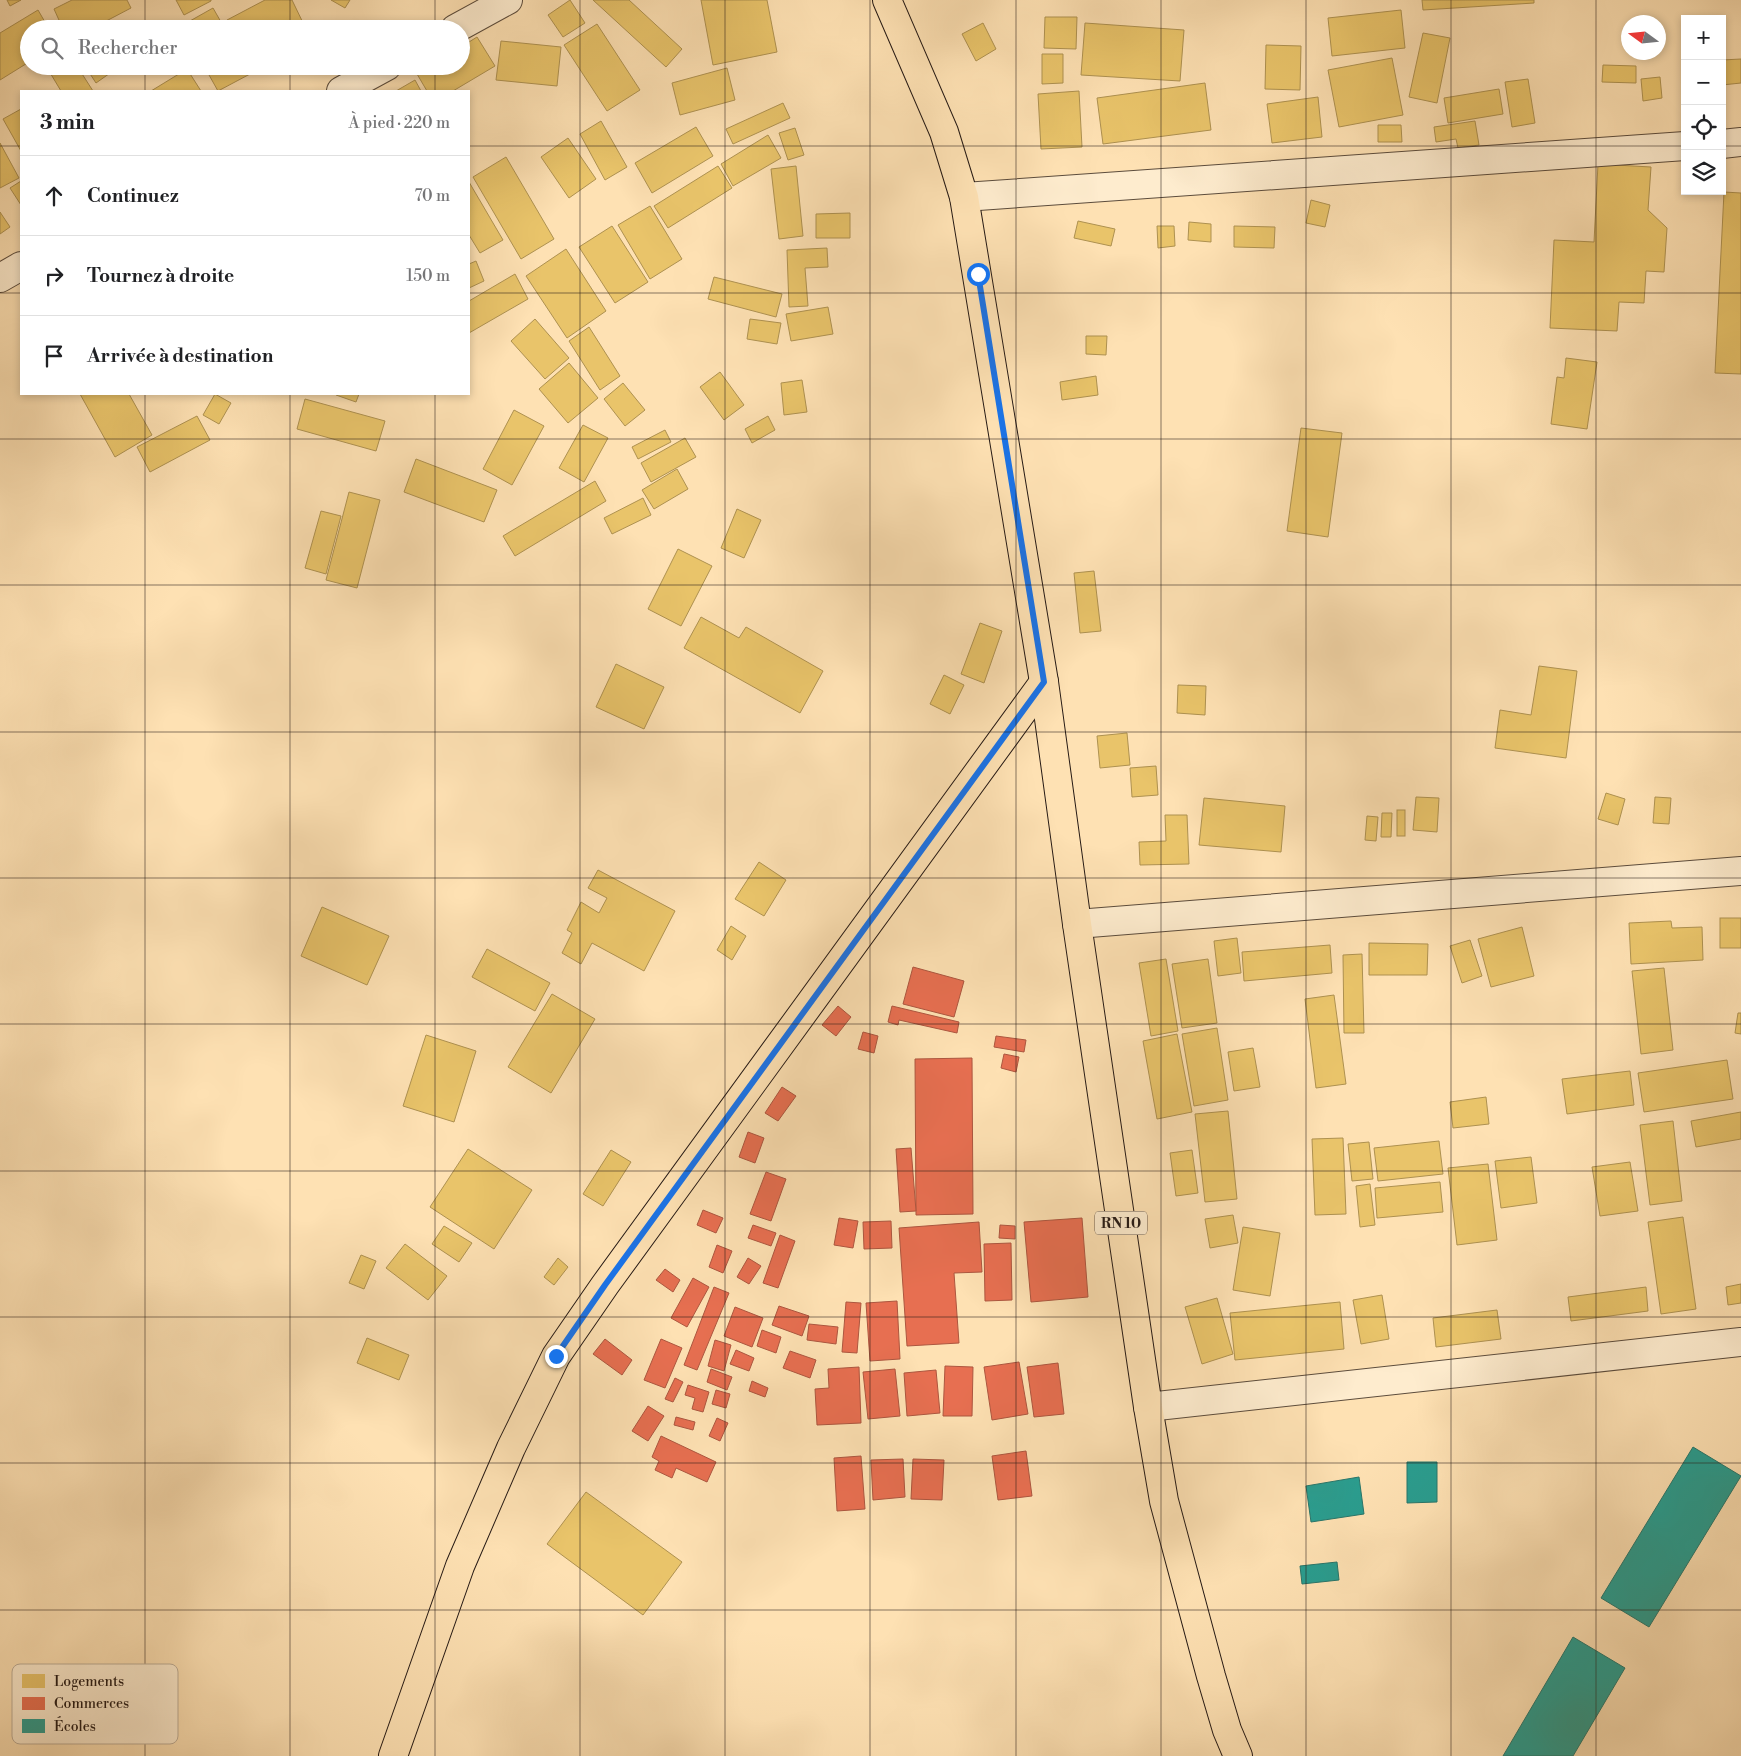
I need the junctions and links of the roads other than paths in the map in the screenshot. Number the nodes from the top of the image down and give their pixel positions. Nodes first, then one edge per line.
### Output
1 (508, 0) edge
2 (887, 0) edge
3 (470, 21) edge
4 (370, 75) edge
5 (343, 90) edge
6 (1741, 142) edge
7 (1726, 144) edge
8 (1681, 146) edge
9 (964, 197) junction
10 (20, 267) edge
11 (0, 278) edge
12 (1044, 682) junction
13 (1741, 871) edge
14 (1078, 924) junction
15 (1741, 1342) edge
16 (1148, 1407) junction
17 (393, 1756) edge
18 (1238, 1756) edge

1 - 3 street
2 - 9 main road, RN 10
4 - 5 street
6 - 7 street
8 - 9 street
9 - 12 main road, RN 10
10 - 11 street
12 - 14 main road, RN 10
12 - 17 main road
13 - 14 street
14 - 16 main road, RN 10
15 - 16 street
16 - 18 main road, RN 10

